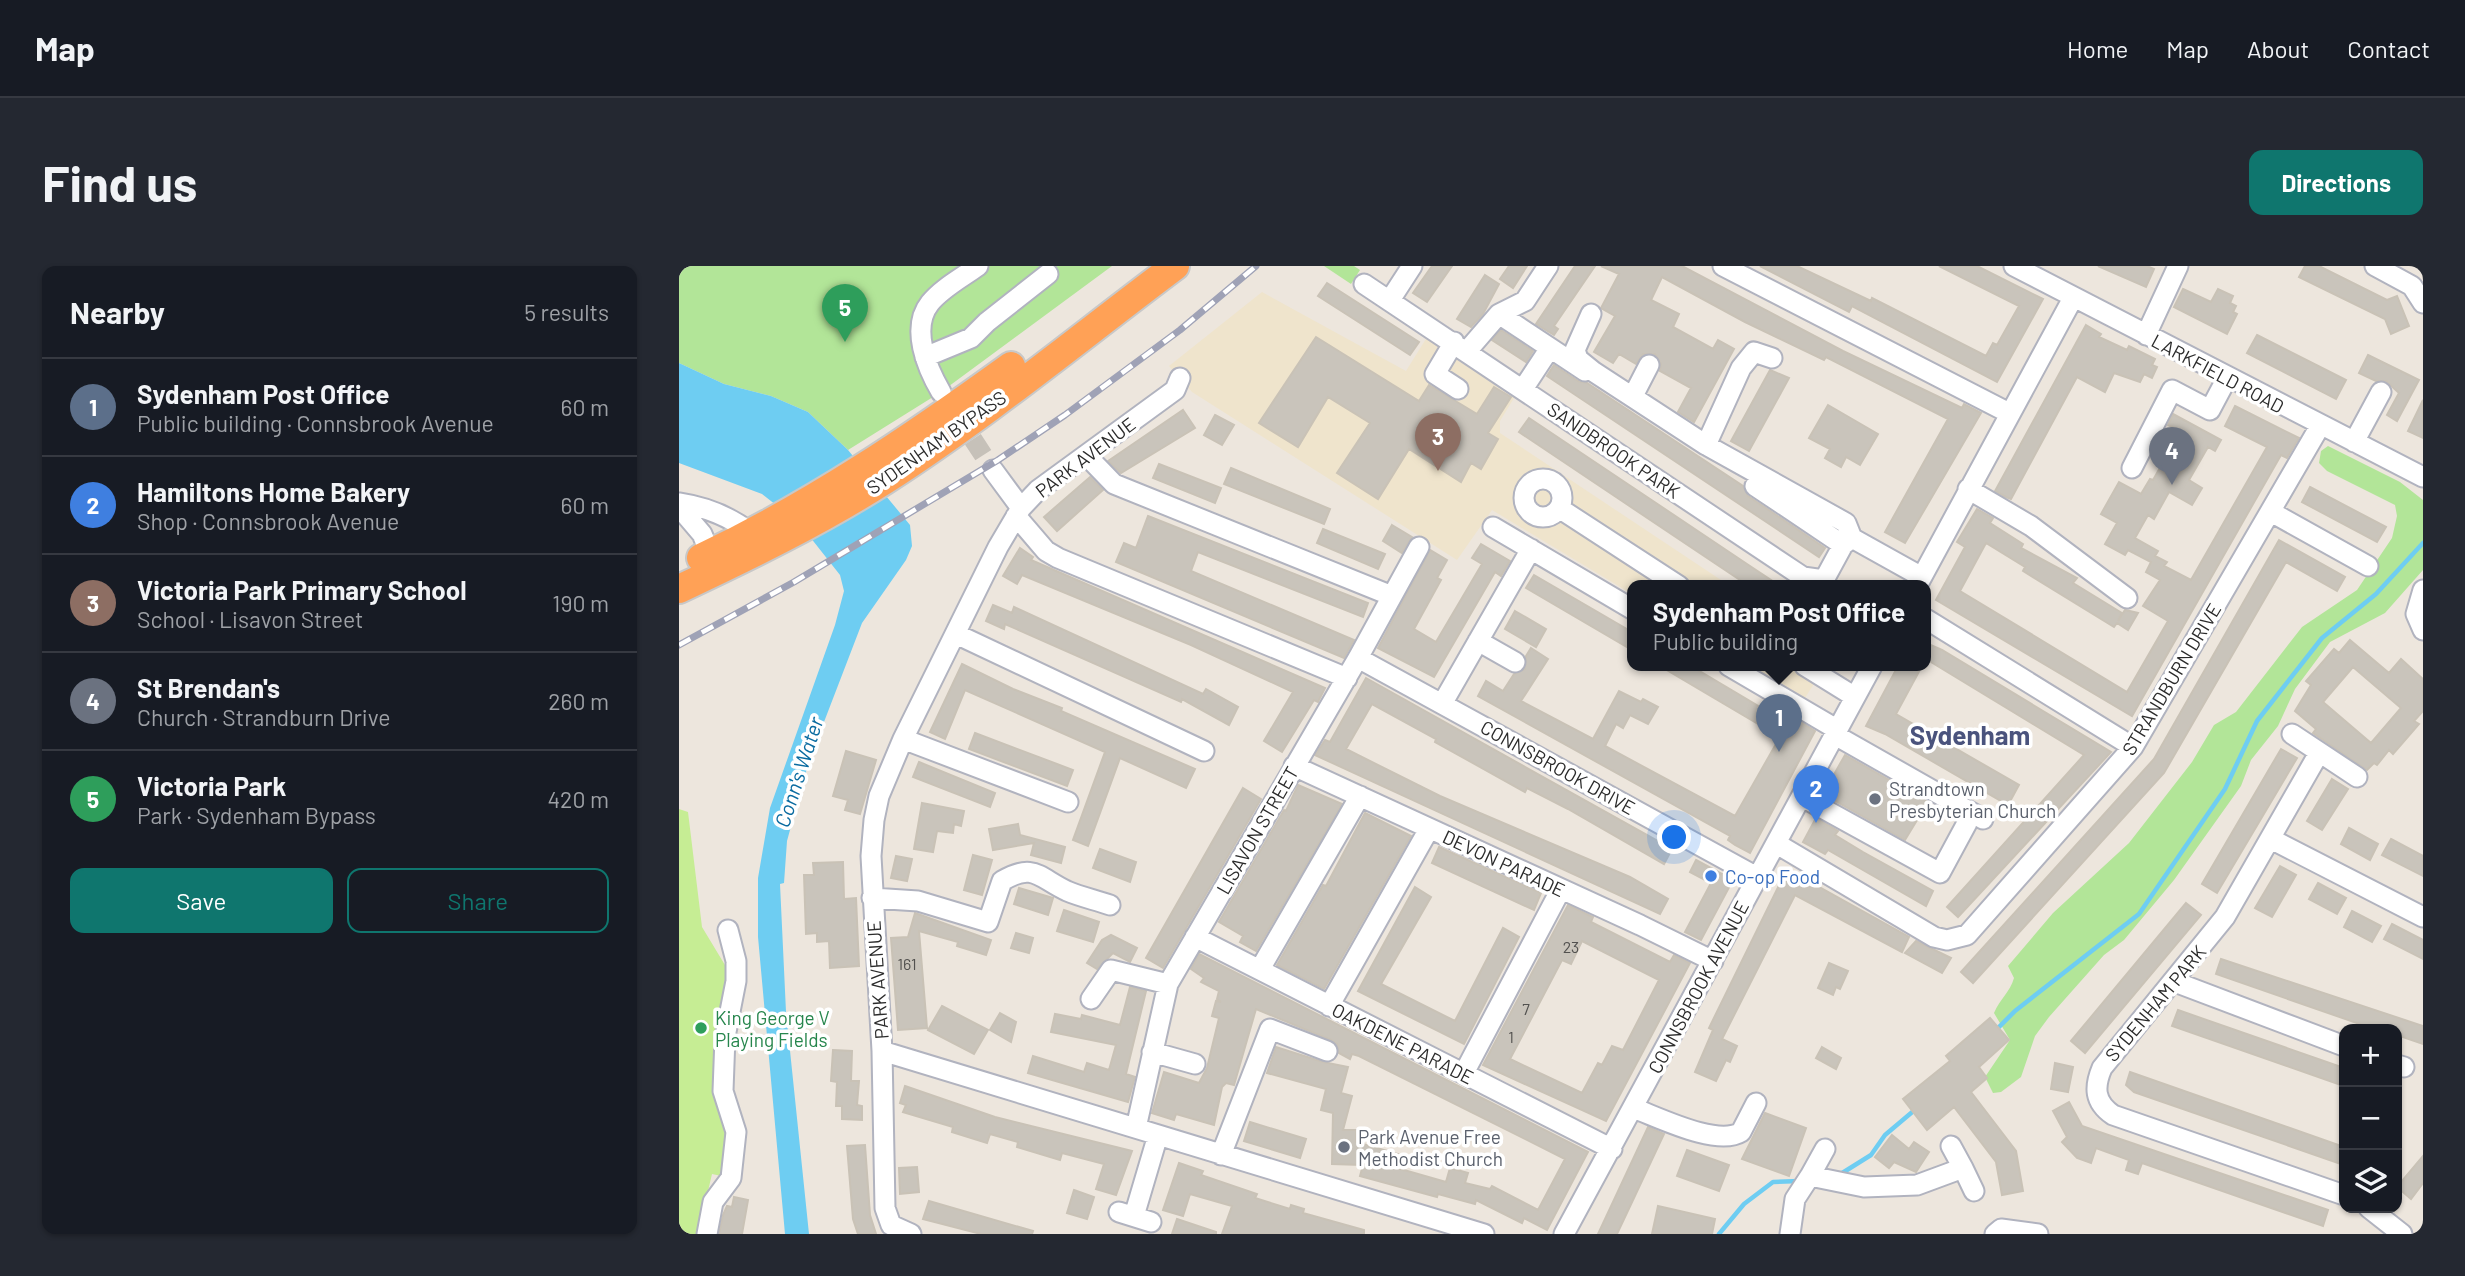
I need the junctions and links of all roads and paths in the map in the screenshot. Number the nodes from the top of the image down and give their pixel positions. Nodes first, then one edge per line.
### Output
1 (978, 266) edge
2 (1149, 266) edge
3 (1175, 266) edge
4 (1412, 266) edge
5 (1548, 266) edge
6 (1723, 266) edge
7 (2014, 266) edge
8 (2178, 266) edge
9 (2375, 266) edge
10 (1048, 274) dead end
11 (1364, 284) dead end
12 (2073, 298) junction
13 (1390, 300) junction
14 (2423, 303) edge
15 (1499, 314) junction
16 (1591, 314) dead end
17 (2146, 335) junction
18 (1461, 346) junction
19 (1550, 348) junction
20 (925, 357) junction
21 (1772, 358) dead end
22 (1649, 365) dead end
23 (2227, 378) junction
24 (1177, 387) dead end
25 (1458, 389) dead end
26 (1523, 389) junction
27 (941, 391) dead end
28 (2381, 392) dead end
29 (1633, 396) junction
30 (2009, 413) junction
31 (2320, 426) junction
32 (2354, 442) junction
33 (1706, 445) junction
34 (1086, 455) junction
35 (2132, 468) dead end
36 (993, 470) tunnel mouth
37 (879, 472) junction
38 (2423, 477) edge
39 (1969, 489) junction
40 (679, 505) edge
41 (1559, 508) dead end
42 (1019, 512) junction
43 (2271, 512) junction
44 (1493, 527) dead end
45 (768, 531) junction
46 (1848, 541) junction
47 (1419, 547) dead end
48 (1531, 549) junction
49 (710, 553) junction
50 (2368, 566) dead end
51 (679, 568) edge
52 (1670, 580) edge
53 (1917, 580) edge
54 (1920, 580) edge
55 (679, 589) edge
56 (2423, 590) edge
57 (1392, 596) junction
58 (2127, 598) dead end
59 (1627, 606) edge
60 (1931, 622) edge
61 (2423, 630) edge
62 (956, 634) junction
63 (1478, 641) junction
64 (1359, 657) junction
65 (1515, 662) dead end
66 (1737, 671) edge
67 (1813, 671) edge
68 (1869, 671) edge
69 (1346, 678) junction
70 (1855, 697) junction
71 (1443, 704) junction
72 (1836, 732) junction
73 (2292, 734) dead end
74 (903, 739) junction
75 (2133, 747) junction
76 (1205, 751) dead end
77 (2319, 753) junction
78 (1294, 766) junction
79 (2357, 777) dead end
80 (1360, 796) junction
81 (1802, 797) junction
82 (1068, 802) dead end
83 (1429, 829) junction
84 (2271, 839) junction
85 (1777, 844) junction
86 (1757, 877) junction
87 (1560, 889) junction
88 (872, 898) junction
89 (1110, 905) dead end
90 (2423, 916) edge
91 (728, 930) dead end
92 (1195, 937) junction
93 (1713, 961) junction
94 (1259, 969) junction
95 (2175, 982) junction
96 (1168, 984) junction
97 (1091, 999) dead end
98 (1329, 1006) junction
99 (2339, 1044) edge
100 (882, 1051) junction
101 (1327, 1051) dead end
102 (1152, 1052) junction
103 (1195, 1064) dead end
104 (1464, 1073) junction
105 (1756, 1103) dead end
106 (1633, 1108) junction
107 (1136, 1128) junction
108 (1158, 1135) junction
109 (1951, 1146) dead end
110 (1612, 1149) junction
111 (1825, 1149) dead end
112 (1221, 1155) junction
113 (1963, 1168) junction
114 (1810, 1175) junction
115 (1975, 1191) dead end
116 (2339, 1193) edge
117 (2375, 1213) edge
118 (1135, 1217) dead end
119 (1475, 1233) edge
120 (707, 1234) edge
121 (911, 1234) edge
122 (1564, 1234) edge
123 (1790, 1234) edge
124 (1995, 1234) edge
125 (2038, 1234) edge
126 (2402, 1234) edge

1 - 20 street
2 - 37 highway, SYDENHAM BYPASS
3 - 37 highway, SYDENHAM BYPASS
4 - 13 street
5 - 15 street
6 - 30 street
7 - 12 street, LARKFIELD ROAD
8 - 17 street
9 - 14 street
10 - 20 street
11 - 13 street, SANDBROOK PARK
12 - 17 street, LARKFIELD ROAD
12 - 30 street
13 - 18 street, SANDBROOK PARK
15 - 18 street
15 - 19 street
16 - 29 street
17 - 23 street, LARKFIELD ROAD
18 - 25 street
18 - 26 street, SANDBROOK PARK
19 - 26 street
19 - 46 street
20 - 27 street
21 - 33 street
22 - 29 street
23 - 31 street, LARKFIELD ROAD
23 - 35 street
24 - 34 street, PARK AVENUE
26 - 46 street, SANDBROOK PARK
28 - 32 street
29 - 33 street
30 - 39 street
31 - 32 street, LARKFIELD ROAD
31 - 43 street, STRANDBURN DRIVE
32 - 38 street, LARKFIELD ROAD
33 - 46 street
34 - 42 street, PARK AVENUE
34 - 57 street
36 - 42 street
37 - 45 highway, SYDENHAM BYPASS
39 - 54 street
39 - 58 street
40 - 45 street
40 - 49 street
41 - 52 street
42 - 62 street, PARK AVENUE
42 - 69 street
43 - 50 street
43 - 75 street, STRANDBURN DRIVE
44 - 48 street
45 - 49 highway, SYDENHAM BYPASS
45 - 55 highway, SYDENHAM BYPASS
46 - 53 street
47 - 57 street, LISAVON STREET
48 - 59 street
48 - 63 street
49 - 51 highway, SYDENHAM BYPASS
56 - 61 street
57 - 64 street, LISAVON STREET
60 - 75 street
62 - 74 street, PARK AVENUE
62 - 76 street
63 - 65 street
63 - 71 street
64 - 69 street, LISAVON STREET
64 - 71 street, CONNSBROOK DRIVE
66 - 72 street
67 - 70 street
68 - 70 street, CONNSBROOK AVENUE
69 - 78 street, LISAVON STREET
70 - 72 street, CONNSBROOK AVENUE
71 - 86 street, CONNSBROOK DRIVE
72 - 81 street, CONNSBROOK AVENUE
72 - 81 street
73 - 77 street
74 - 82 street
74 - 88 street, PARK AVENUE
75 - 85 street, STRANDBURN DRIVE
77 - 79 street
77 - 84 street, SYDENHAM PARK
78 - 80 street, DEVON PARADE
78 - 92 street, LISAVON STREET
80 - 83 street, DEVON PARADE
80 - 94 street
81 - 85 street, CONNSBROOK AVENUE
83 - 87 street, DEVON PARADE
83 - 98 street
84 - 90 street
84 - 95 street, SYDENHAM PARK
85 - 86 street, CONNSBROOK AVENUE
86 - 93 street, CONNSBROOK AVENUE
87 - 93 street, DEVON PARADE
87 - 104 street
88 - 89 street
88 - 100 street, PARK AVENUE
91 - 120 street
92 - 94 street, OAKDENE PARADE
92 - 96 street, LISAVON STREET
93 - 106 street, CONNSBROOK AVENUE
94 - 98 street, OAKDENE PARADE
95 - 99 street
95 - 116 street, SYDENHAM PARK
96 - 97 street
96 - 102 street, LISAVON STREET
98 - 104 street, OAKDENE PARADE
100 - 107 street, PARK AVENUE
100 - 121 street
101 - 112 street
102 - 103 street
102 - 107 street, LISAVON STREET
104 - 110 street, OAKDENE PARADE
105 - 106 street
106 - 110 street, CONNSBROOK AVENUE
107 - 108 street, PARK AVENUE
108 - 112 street, PARK AVENUE
108 - 118 street
109 - 113 street
110 - 122 street, CONNSBROOK AVENUE
111 - 114 street
112 - 119 street, PARK AVENUE
113 - 114 street
113 - 115 street
114 - 123 street
117 - 126 street
124 - 125 street

